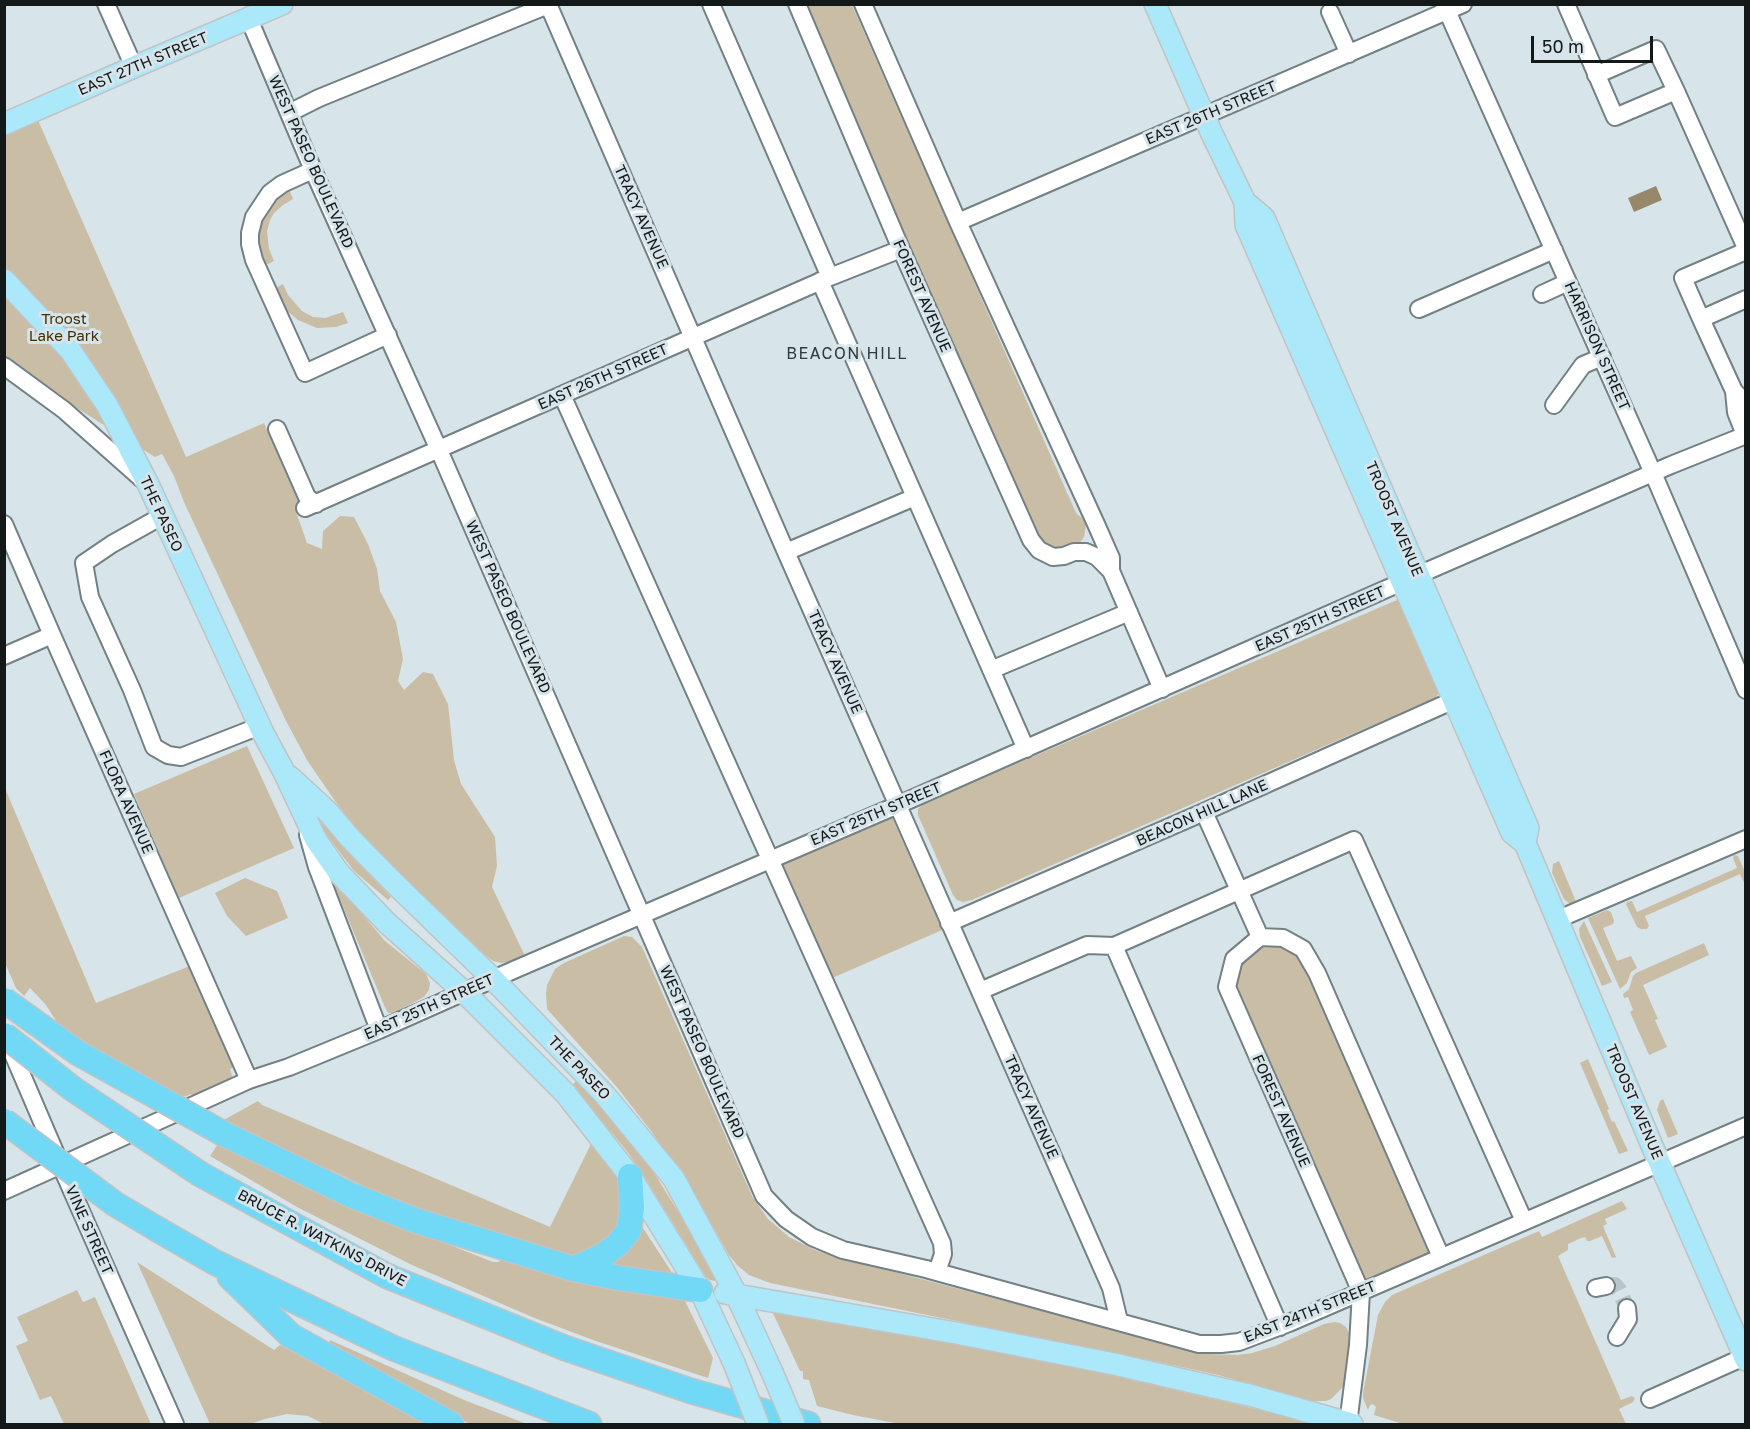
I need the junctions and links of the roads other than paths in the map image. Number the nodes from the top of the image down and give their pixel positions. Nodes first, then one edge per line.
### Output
1 (106, 4) edge
2 (282, 4) edge
3 (711, 4) edge
4 (797, 4) edge
5 (863, 4) edge
6 (1155, 4) edge
7 (1463, 4) edge
8 (548, 5) edge
9 (1566, 6) edge
10 (1446, 8) edge
11 (1330, 12) dead end
12 (249, 19) junction
13 (1349, 54) junction
14 (134, 67) junction
15 (1596, 75) junction
16 (1676, 91) junction
17 (289, 113) junction
18 (1204, 116) junction
19 (4, 124) edge
20 (313, 170) junction
21 (958, 222) junction
22 (902, 249) junction
23 (1746, 249) edge
24 (1554, 250) junction
25 (825, 279) junction
26 (4, 280) edge
27 (1568, 282) junction
28 (1542, 294) dead end
29 (1746, 299) edge
30 (1419, 309) dead end
31 (1701, 319) junction
32 (388, 335) junction
33 (693, 337) junction
34 (1602, 357) junction
35 (4, 366) edge
36 (1734, 391) junction
37 (562, 395) junction
38 (1746, 404) edge
39 (1554, 405) dead end
40 (277, 429) dead end
41 (1745, 435) edge
42 (439, 450) junction
43 (1653, 473) junction
44 (148, 484) junction
45 (915, 497) junction
46 (162, 516) junction
47 (4, 524) edge
48 (1096, 524) junction
49 (786, 552) junction
50 (1074, 552) junction
51 (1111, 571) junction
52 (1410, 579) junction
53 (1129, 612) junction
54 (52, 635) junction
55 (4, 656) edge
56 (991, 670) junction
57 (1162, 689) junction
58 (1746, 690) edge
59 (1454, 700) junction
60 (260, 726) junction
61 (1026, 749) junction
62 (283, 770) junction
63 (898, 805) junction
64 (1204, 812) junction
65 (302, 814) junction
66 (1746, 838) edge
67 (1525, 843) junction
68 (770, 860) junction
69 (1239, 890) junction
70 (642, 915) junction
71 (1556, 920) junction
72 (949, 923) junction
73 (1260, 937) junction
74 (1114, 946) junction
75 (493, 979) junction
76 (980, 991) junction
77 (464, 992) junction
78 (4, 1000) edge
79 (379, 1030) junction
80 (4, 1034) edge
81 (249, 1080) junction
82 (4, 1121) edge
83 (1746, 1126) edge
84 (1659, 1162) junction
85 (61, 1166) junction
86 (630, 1176) junction
87 (4, 1191) edge
88 (764, 1196) joint
89 (1524, 1221) junction
90 (1441, 1257) junction
91 (216, 1263) junction
92 (574, 1269) junction
93 (937, 1272) junction
94 (699, 1290) junction
95 (1361, 1292) junction
96 (736, 1294) junction
97 (1627, 1308) dead end
98 (1119, 1321) junction
99 (1280, 1326) junction
100 (1617, 1337) dead end
101 (1745, 1358) edge
102 (1650, 1399) dead end
103 (1350, 1424) edge
104 (175, 1425) edge
105 (451, 1425) edge
106 (589, 1425) edge
107 (758, 1425) edge
108 (794, 1425) edge
109 (808, 1425) edge

1 - 14 street
2 - 12 main road, EAST 27TH STREET
3 - 25 street
4 - 22 street, FOREST AVENUE
5 - 21 street, FOREST AVENUE
6 - 18 main road, TROOST AVENUE
7 - 10 street, EAST 26TH STREET
8 - 17 street
8 - 33 street, TRACY AVENUE
9 - 15 street
10 - 13 street, EAST 26TH STREET
10 - 24 street, HARRISON STREET
11 - 13 street
12 - 14 main road, EAST 27TH STREET
12 - 17 street, WEST PASEO BOULEVARD
13 - 18 street, EAST 26TH STREET
14 - 19 main road, EAST 27TH STREET
15 - 16 street
15 - 16 street
16 - 23 street
17 - 20 street, WEST PASEO BOULEVARD
18 - 21 street, EAST 26TH STREET
18 - 52 main road, TROOST AVENUE
20 - 32 street, WEST PASEO BOULEVARD
20 - 32 street
21 - 48 street, FOREST AVENUE
22 - 25 street, EAST 26TH STREET
22 - 50 street, FOREST AVENUE
23 - 31 street
24 - 27 street, HARRISON STREET
24 - 30 street
25 - 33 street, EAST 26TH STREET
25 - 45 street
26 - 44 main road, THE PASEO
27 - 28 street
27 - 34 street, HARRISON STREET
29 - 31 street
31 - 36 street
32 - 42 street, WEST PASEO BOULEVARD
33 - 37 street, EAST 26TH STREET
33 - 49 street, TRACY AVENUE
34 - 39 street
34 - 43 street, HARRISON STREET
35 - 44 street
36 - 38 street
36 - 41 street
37 - 42 street, EAST 26TH STREET
37 - 68 street
40 - 42 street, EAST 26TH STREET
41 - 43 street, EAST 25TH STREET
42 - 70 street, WEST PASEO BOULEVARD
43 - 52 street, EAST 25TH STREET
43 - 58 street, HARRISON STREET
44 - 46 main road, THE PASEO
45 - 49 street
45 - 56 street
46 - 60 main road, THE PASEO
46 - 60 street
47 - 54 street, FLORA AVENUE
48 - 50 street
48 - 51 street, FOREST AVENUE
49 - 63 street, TRACY AVENUE
50 - 51 street, FOREST AVENUE
51 - 53 street, FOREST AVENUE
52 - 57 street, EAST 25TH STREET
52 - 59 main road, TROOST AVENUE
52 - 67 main road, TROOST AVENUE
53 - 56 street
53 - 57 street, FOREST AVENUE
54 - 55 street
54 - 81 street, FLORA AVENUE
56 - 61 street
57 - 61 street, EAST 25TH STREET
59 - 64 street, BEACON HILL LANE
59 - 67 main road, TROOST AVENUE
60 - 62 main road, THE PASEO
61 - 63 street, EAST 25TH STREET
62 - 65 main road, THE PASEO
62 - 75 main road, THE PASEO
63 - 68 street, EAST 25TH STREET
63 - 72 street, TRACY AVENUE
64 - 69 street
64 - 72 street, BEACON HILL LANE
65 - 77 main road, THE PASEO
65 - 79 street
66 - 71 street
67 - 71 main road, TROOST AVENUE
68 - 70 street, EAST 25TH STREET
68 - 93 street
69 - 73 street
69 - 74 street
69 - 89 street
70 - 75 street, EAST 25TH STREET
70 - 88 street, WEST PASEO BOULEVARD
71 - 84 main road, TROOST AVENUE
72 - 76 street, TRACY AVENUE
73 - 90 street
73 - 95 street, FOREST AVENUE
74 - 76 street
74 - 99 street
75 - 77 street, EAST 25TH STREET
75 - 96 main road, THE PASEO
76 - 98 street, TRACY AVENUE
77 - 79 street, EAST 25TH STREET
77 - 86 main road, THE PASEO
78 - 92 highway, bridge
79 - 81 street, EAST 25TH STREET
80 - 85 street, VINE STREET
80 - 109 highway, BRUCE R. WATKINS DRIVE, bridge
81 - 85 street, EAST 25TH STREET
82 - 91 highway, bridge
83 - 84 street, EAST 24TH STREET
84 - 89 street, EAST 24TH STREET
84 - 101 main road, TROOST AVENUE
85 - 87 street, EAST 25TH STREET
85 - 104 street, VINE STREET
86 - 92 highway
86 - 94 main road, THE PASEO
88 - 93 street, EAST 24TH STREET
89 - 90 street, EAST 24TH STREET
90 - 95 street, EAST 24TH STREET
91 - 105 highway
91 - 106 highway
92 - 94 highway
93 - 98 street, EAST 24TH STREET
94 - 96 main road
94 - 107 main road, THE PASEO, bridge
95 - 99 street, EAST 24TH STREET
95 - 103 street
96 - 103 main road
96 - 108 main road, THE PASEO, bridge
97 - 100 street
98 - 99 street, EAST 24TH STREET
101 - 102 street

